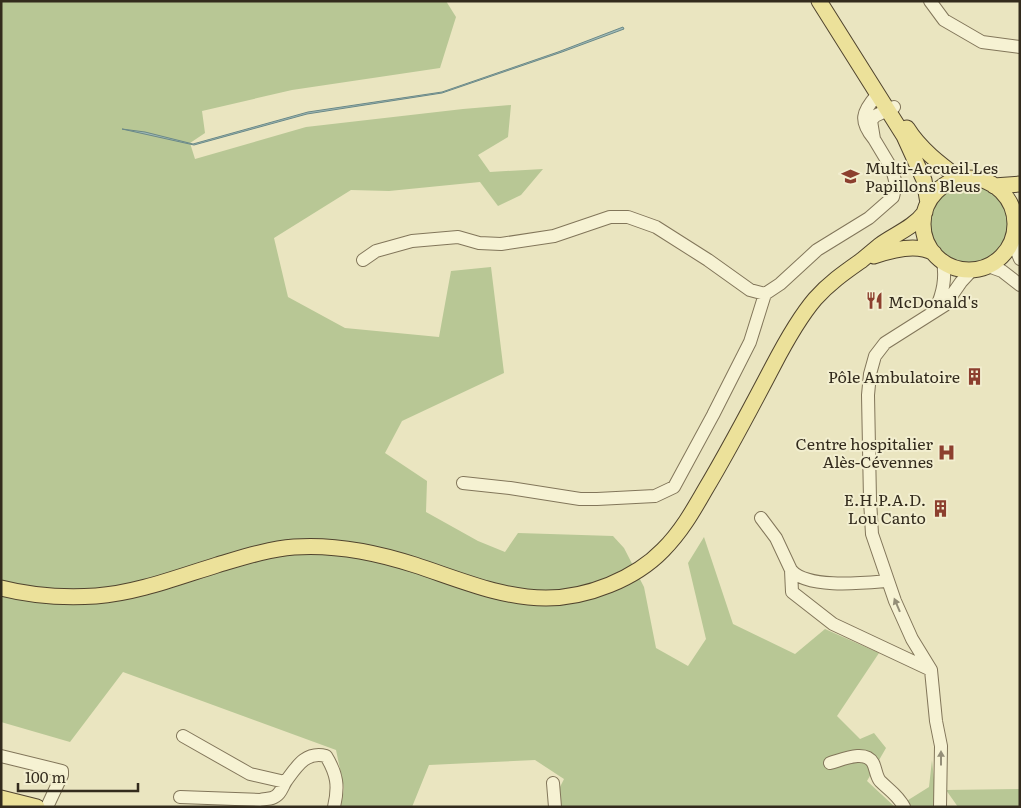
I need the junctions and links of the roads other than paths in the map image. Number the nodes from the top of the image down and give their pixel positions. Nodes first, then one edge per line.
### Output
1 (819, 1) edge
2 (828, 1) edge
3 (930, 1) edge
4 (1020, 48) edge
5 (877, 95) junction
6 (891, 109) junction
7 (874, 139) junction
8 (960, 179) junction
9 (1020, 184) edge
10 (994, 186) junction
11 (926, 208) junction
12 (1017, 216) edge
13 (1012, 239) junction
14 (938, 257) junction
15 (863, 259) junction
16 (1020, 259) edge
17 (362, 260) dead end
18 (981, 268) junction
19 (1020, 285) edge
20 (765, 294) junction
21 (935, 311) junction
22 (463, 483) dead end
23 (762, 518) dead end
24 (791, 570) junction
25 (887, 581) junction
26 (1, 588) edge
27 (931, 670) junction
28 (183, 736) dead end
29 (1, 756) edge
30 (830, 763) dead end
31 (285, 782) junction
32 (553, 783) dead end
33 (180, 797) dead end
34 (1, 798) edge
35 (36, 807) edge
36 (47, 807) edge
37 (334, 807) edge
38 (555, 807) edge
39 (904, 807) edge
40 (940, 807) edge

1 - 5 main road
2 - 6 main road
3 - 4 street
5 - 6 main road
5 - 7 street
6 - 7 street
6 - 8 main road
6 - 11 main road
7 - 20 street
8 - 10 main road
8 - 11 main road
9 - 10 main road
10 - 12 main road
11 - 14 main road
11 - 15 main road
12 - 13 main road
13 - 16 street
13 - 18 main road
14 - 15 main road
14 - 18 main road
14 - 21 street
15 - 26 main road
17 - 20 street
18 - 19 street
18 - 21 street
20 - 22 street
21 - 25 street
23 - 24 street
24 - 25 street
24 - 27 street
27 -> 25 street
40 -> 27 street
28 - 31 street
29 - 36 street
30 - 39 street
31 - 33 street
31 - 37 street
32 - 38 street
34 - 35 main road

